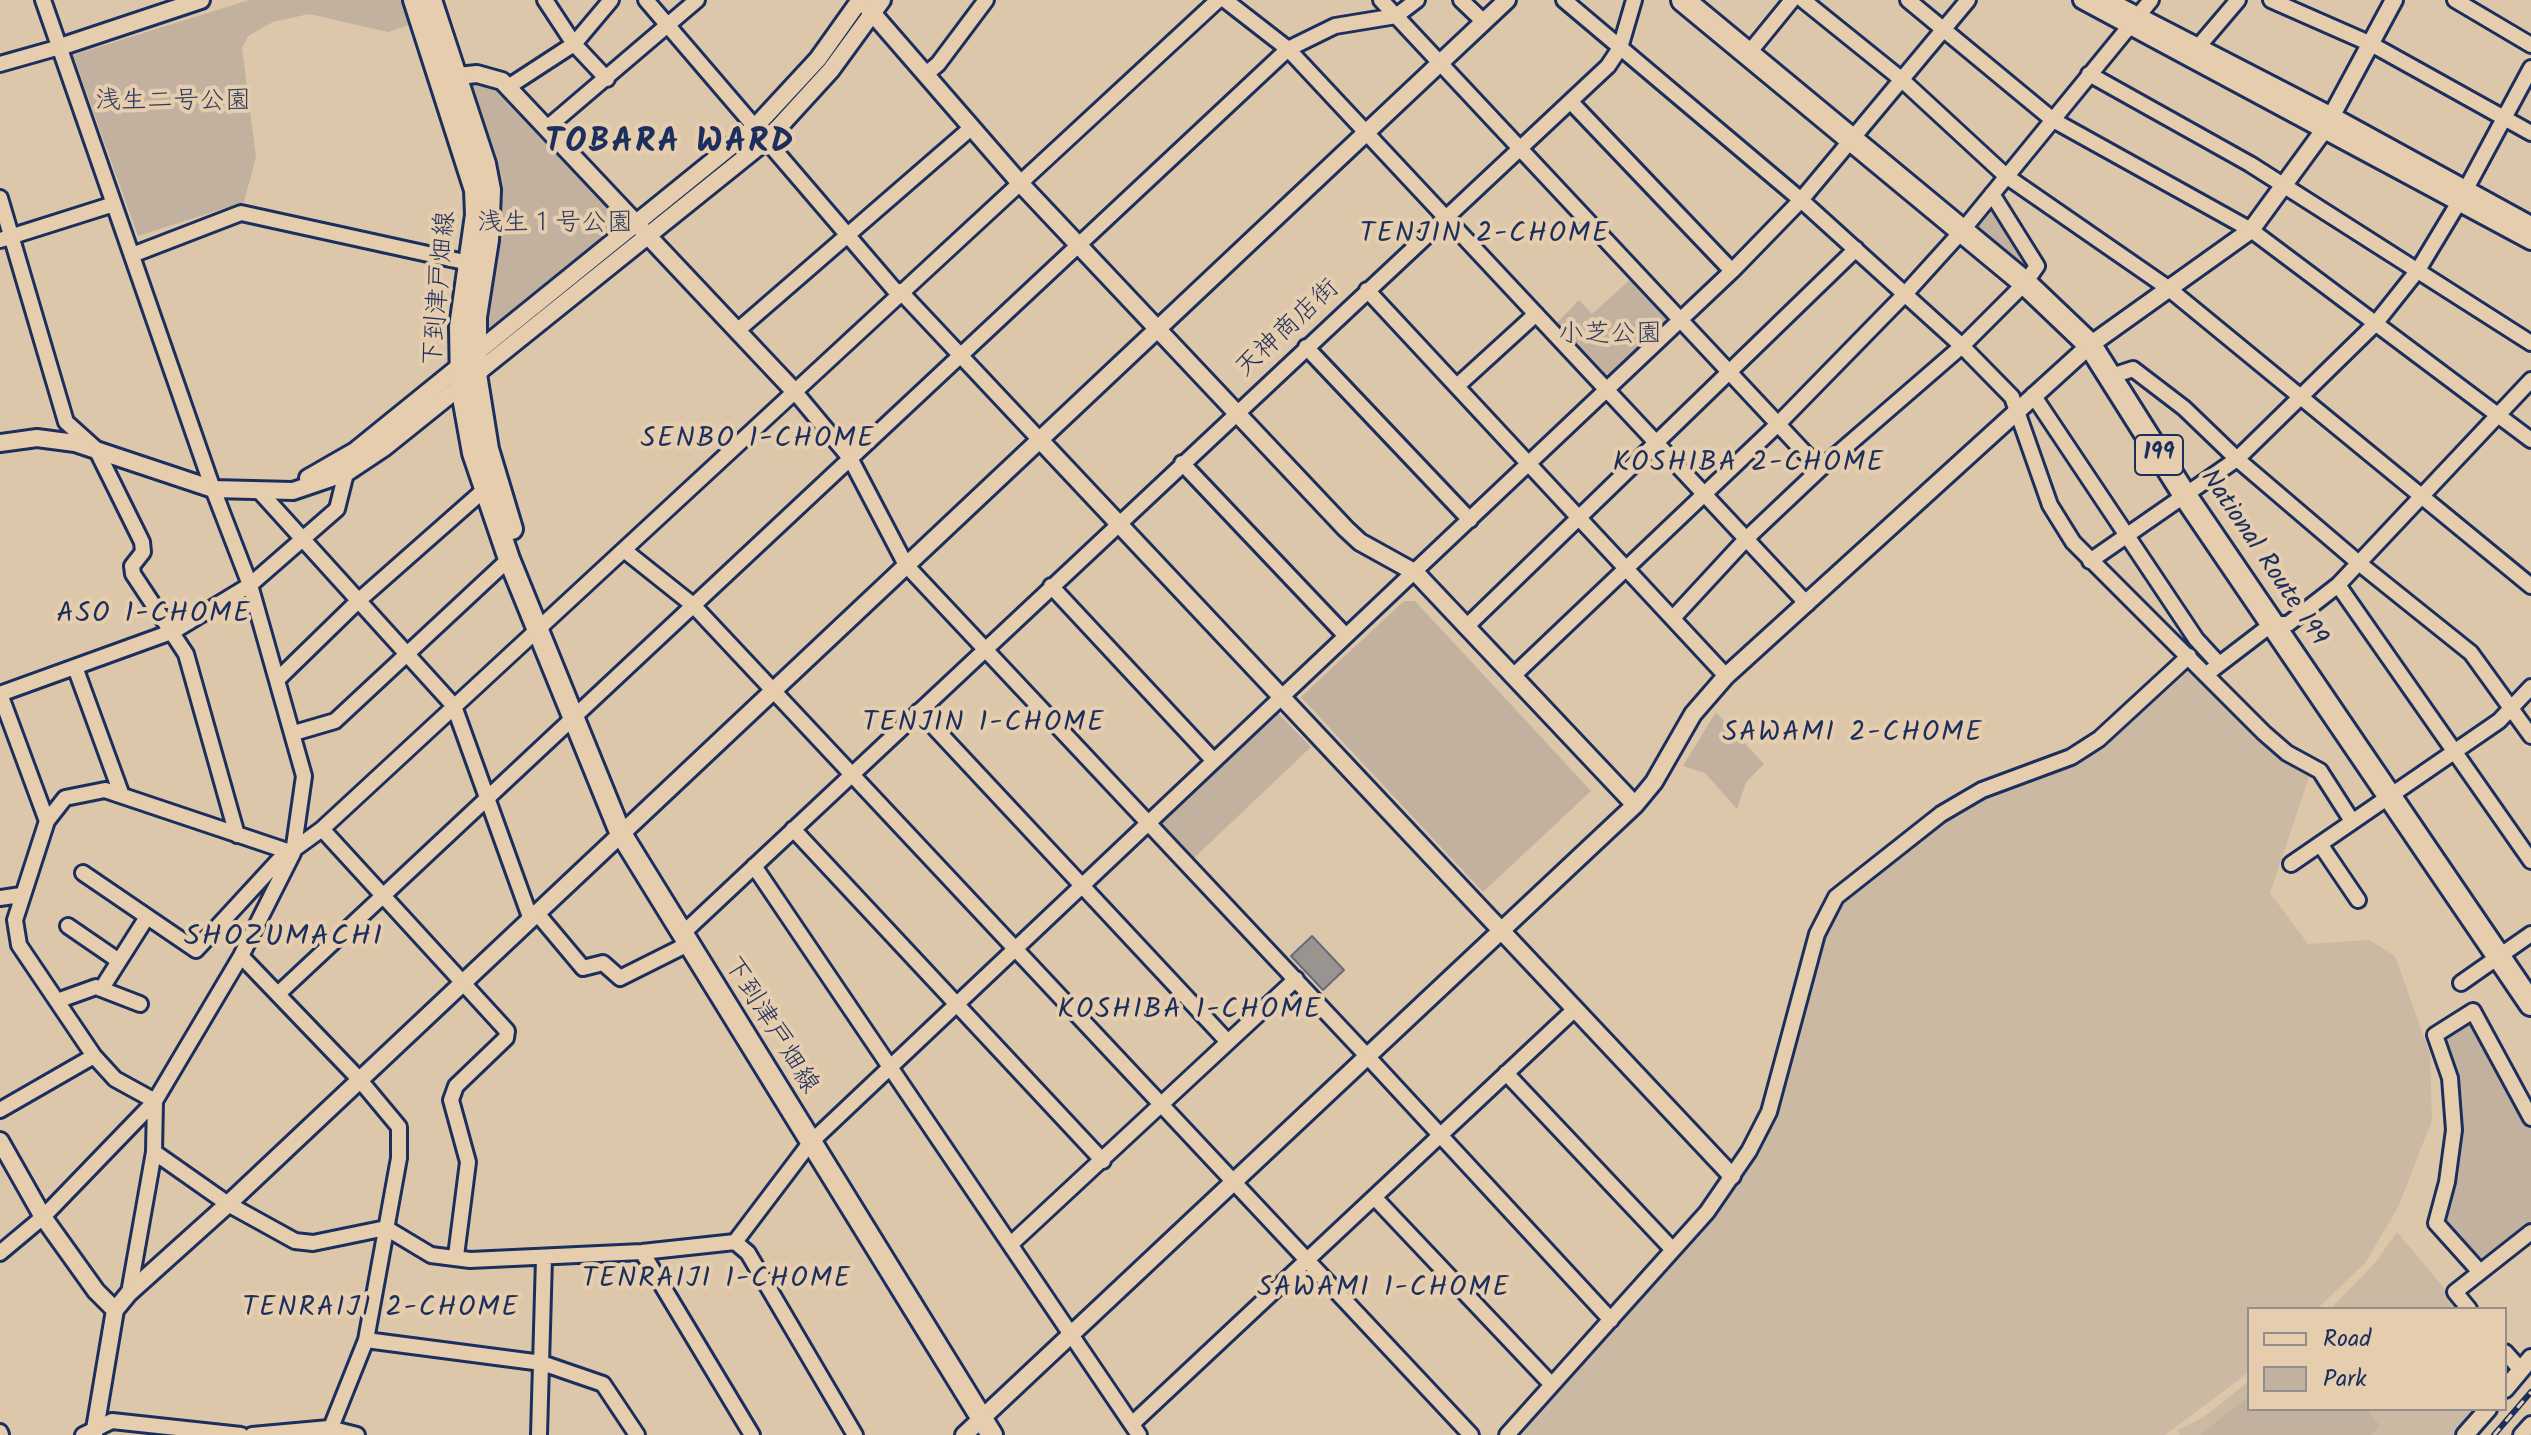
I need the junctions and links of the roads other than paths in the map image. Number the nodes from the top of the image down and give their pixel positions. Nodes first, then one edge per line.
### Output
1 (43, 0) edge
2 (201, 0) edge
3 (414, 0) edge
4 (431, 0) edge
5 (545, 0) edge
6 (611, 0) edge
7 (646, 0) edge
8 (697, 0) edge
9 (861, 0) edge
10 (986, 0) edge
11 (1218, 0) edge
12 (1225, 0) edge
13 (1381, 0) edge
14 (1417, 0) edge
15 (1461, 0) edge
16 (1507, 0) edge
17 (1564, 0) edge
18 (1634, 0) edge
19 (1683, 0) edge
20 (1792, 0) edge
21 (1803, 0) edge
22 (1908, 0) edge
23 (1968, 0) edge
24 (2082, 0) edge
25 (2151, 0) edge
26 (2238, 0) edge
27 (2271, 0) edge
28 (2394, 0) edge
29 (2455, 0) edge
30 (2111, 1) edge
31 (877, 7) edge
32 (1396, 16) junction
33 (2133, 20) junction
34 (1484, 22) junction
35 (666, 26) junction
36 (1943, 29) junction
37 (574, 44) junction
38 (2371, 44) junction
39 (2531, 45) edge
40 (60, 47) junction
41 (2198, 47) junction
42 (1620, 48) junction
43 (1288, 49) junction
44 (1748, 54) junction
45 (0, 64) edge
46 (1438, 64) junction
47 (2531, 68) edge
48 (926, 74) junction
49 (2089, 74) junction
50 (449, 77) junction
51 (607, 79) junction
52 (1901, 79) junction
53 (508, 87) junction
54 (1571, 102) junction
55 (2504, 119) junction
56 (2053, 120) junction
57 (2328, 123) junction
58 (756, 126) junction
59 (548, 127) junction
60 (971, 128) junction
61 (1366, 132) junction
62 (2531, 133) edge
63 (768, 139) junction
64 (1850, 140) junction
65 (1518, 150) junction
66 (2006, 176) junction
67 (1019, 182) junction
68 (2285, 186) junction
69 (1992, 194) junction
70 (2462, 196) junction
71 (0, 198) edge
72 (1801, 200) junction
73 (114, 204) junction
74 (1445, 217) junction
75 (636, 223) junction
76 (2531, 225) edge
77 (2251, 230) junction
78 (1962, 231) junction
79 (848, 234) junction
80 (6, 238) edge
81 (649, 238) junction
82 (2531, 241) edge
83 (1078, 246) junction
84 (1856, 249) junction
85 (132, 255) junction
86 (469, 263) junction
87 (2418, 270) junction
88 (1732, 271) junction
89 (2025, 283) junction
90 (2168, 288) junction
91 (1367, 290) junction
92 (899, 292) junction
93 (1905, 294) junction
94 (1536, 314) junction
95 (1682, 321) junction
96 (2375, 324) junction
97 (1157, 329) junction
98 (737, 331) junction
99 (2531, 343) edge
100 (2090, 345) junction
101 (1962, 346) junction
102 (1306, 347) junction
103 (961, 356) junction
104 (468, 369) junction
105 (1731, 373) junction
106 (2109, 377) junction
107 (2531, 380) edge
108 (1457, 386) junction
109 (1608, 391) junction
110 (795, 392) junction
111 (2033, 395) junction
112 (2301, 397) junction
113 (2017, 410) junction
114 (1236, 413) junction
115 (2497, 416) junction
116 (1778, 424) junction
117 (1039, 439) junction
118 (2531, 440) edge
119 (0, 443) edge
120 (1658, 443) junction
121 (96, 449) junction
122 (850, 458) junction
123 (2237, 459) junction
124 (1182, 463) junction
125 (1530, 464) junction
126 (1820, 469) junction
127 (346, 473) junction
128 (213, 489) junction
129 (484, 490) junction
130 (261, 493) junction
131 (1705, 494) junction
132 (2422, 496) junction
133 (2186, 497) junction
134 (1580, 517) junction
135 (1470, 520) junction
136 (1119, 523) junction
137 (2129, 536) junction
138 (1747, 538) junction
139 (301, 539) junction
140 (624, 550) junction
141 (509, 559) junction
142 (2090, 561) junction
143 (2360, 564) junction
144 (906, 565) junction
145 (1626, 568) junction
146 (1416, 573) junction
147 (250, 585) junction
148 (2338, 585) junction
149 (1051, 586) junction
150 (2531, 586) edge
151 (357, 602) junction
152 (1807, 604) junction
153 (693, 605) junction
154 (1673, 618) junction
155 (2272, 624) junction
156 (538, 626) junction
157 (1466, 627) junction
158 (174, 631) junction
159 (1346, 636) junction
160 (984, 649) junction
161 (405, 653) junction
162 (2189, 656) junction
163 (75, 667) junction
164 (2214, 669) junction
165 (1513, 676) junction
166 (1726, 676) junction
167 (278, 679) junction
168 (2531, 687) edge
169 (772, 689) junction
170 (0, 694) edge
171 (1281, 697) junction
172 (454, 706) junction
173 (2512, 708) junction
174 (919, 711) junction
175 (574, 718) junction
176 (294, 733) junction
177 (2531, 736) edge
178 (2454, 751) junction
179 (1214, 761) junction
180 (851, 774) junction
181 (121, 793) junction
182 (2389, 795) junction
183 (489, 799) junction
184 (1635, 805) junction
185 (47, 821) junction
186 (2352, 821) junction
187 (1148, 823) junction
188 (322, 829) junction
189 (793, 829) junction
190 (620, 832) junction
191 (237, 835) junction
192 (2320, 844) junction
193 (293, 853) junction
194 (2531, 861) edge
195 (2291, 864) dead end
196 (754, 866) junction
197 (83, 873) dead end
198 (1081, 886) junction
199 (21, 895) junction
200 (0, 898) edge
201 (384, 899) junction
202 (2358, 900) dead end
203 (533, 915) junction
204 (147, 917) junction
205 (68, 926) dead end
206 (1502, 931) junction
207 (2531, 934) edge
208 (685, 939) junction
209 (1015, 949) junction
210 (241, 956) junction
211 (2499, 957) junction
212 (119, 961) junction
213 (1296, 979) junction
214 (462, 982) junction
215 (2461, 983) dead end
216 (102, 988) junction
217 (279, 993) junction
218 (57, 1001) junction
219 (140, 1004) dead end
220 (2531, 1004) edge
221 (956, 1005) junction
222 (1575, 1009) junction
223 (1228, 1042) junction
224 (94, 1056) junction
225 (1368, 1057) junction
226 (890, 1067) junction
227 (1506, 1073) junction
228 (359, 1079) junction
229 (155, 1101) junction
230 (1160, 1105) junction
231 (0, 1110) edge
232 (2531, 1118) edge
233 (1440, 1137) junction
234 (0, 1141) edge
235 (810, 1143) junction
236 (154, 1152) junction
237 (1103, 1161) junction
238 (1732, 1176) junction
239 (1235, 1184) junction
240 (1375, 1198) junction
241 (228, 1204) junction
242 (43, 1217) junction
243 (386, 1228) junction
244 (2531, 1232) edge
245 (735, 1242) junction
246 (1011, 1244) junction
247 (1673, 1250) junction
248 (642, 1252) junction
249 (0, 1253) edge
250 (456, 1256) junction
251 (544, 1258) junction
252 (1307, 1260) junction
253 (2480, 1272) junction
254 (129, 1293) junction
255 (2467, 1307) edge
256 (115, 1310) junction
257 (1611, 1320) junction
258 (1074, 1334) junction
259 (366, 1340) junction
260 (2507, 1353) edge
261 (542, 1363) junction
262 (2526, 1364) edge
263 (1552, 1385) junction
264 (2507, 1387) edge
265 (2486, 1411) edge
266 (2531, 1424) edge
267 (987, 1427) edge
268 (1136, 1430) edge
269 (328, 1432) edge
270 (91, 1433) edge
271 (241, 1435) edge
272 (252, 1435) edge
273 (357, 1435) edge
274 (539, 1435) edge
275 (637, 1435) edge
276 (752, 1435) edge
277 (855, 1435) edge
278 (964, 1435) edge
279 (1471, 1435) edge
280 (1507, 1435) edge
281 (2465, 1435) edge
282 (2521, 1435) edge

1 - 40 street
2 - 40 street
3 - 50 main road, 下到津戸畑線
4 - 50 main road, 下到津戸畑線
5 - 37 street
6 - 37 street
7 - 35 street
8 - 35 street
9 - 31 street
9 - 58 street
10 - 48 street
11 - 67 street
12 - 43 street
13 - 32 street
14 - 32 street
15 - 34 street
16 - 34 street
17 - 42 street
18 - 42 street
19 - 44 highway, National Route 199 / 199
20 - 44 street
21 - 52 street
22 - 36 street
23 - 36 street
24 - 33 street
25 - 33 street
26 - 41 street
27 - 38 street
28 - 38 street
29 - 39 street
30 - 33 street
31 - 48 street
31 - 63 street
32 - 43 street
32 - 46 street
33 - 41 street
33 - 49 street
33 - 57 street
34 - 46 street
35 - 51 street
35 - 58 street
36 - 52 street
36 - 56 street
37 - 51 street
37 - 53 street
38 - 55 street
38 - 57 street
40 - 45 street
40 - 73 street
41 - 57 street
42 - 54 street, 天神商店街
42 - 72 street
43 - 61 street
43 - 83 street
44 - 64 highway, National Route 199 / 199
46 - 61 street
46 - 65 street
47 - 55 street
48 - 60 street
49 - 56 street
49 - 68 street
50 - 53 street
50 - 86 main road, 下到津戸畑線
50 - 104 main road, 下到津戸畑線
51 - 59 street
52 - 64 street
52 - 66 street
53 - 59 street
54 - 65 street, 天神商店街
54 - 88 street
55 - 62 street
55 - 70 street
56 - 66 street
56 - 77 street
57 - 68 street
57 - 70 street
58 - 63 street
58 - 75 street
59 - 75 street
60 - 67 street
60 - 79 street
61 - 74 street
61 - 97 street
63 - 79 street
63 - 81 street
64 - 72 street
64 - 78 highway, National Route 199 / 199
65 - 74 street, 天神商店街
65 - 95 street
66 - 69 street
66 - 90 street
67 - 83 street
67 - 92 street
68 - 77 street
68 - 87 street
69 - 78 street
69 - 89 street
70 - 76 street
70 - 82 street
70 - 87 street
71 - 80 street
72 - 84 street
72 - 88 street
73 - 80 street
73 - 85 street
74 - 91 street, 天神商店街
74 - 94 street
75 - 81 street
75 - 104 street
77 - 90 street
77 - 96 street
78 - 89 highway, National Route 199 / 199
78 - 93 street
79 - 92 street
79 - 98 street
80 - 121 street
81 - 98 street
81 - 104 street
83 - 97 street
83 - 103 street
84 - 93 street
84 - 105 street
85 - 86 street
85 - 128 street
86 - 104 main road, 下到津戸畑線
87 - 96 street
87 - 99 street
88 - 95 street
89 - 100 highway, National Route 199 / 199
89 - 101 street
90 - 100 street
90 - 112 street
91 - 102 street, 天神商店街
91 - 108 street
92 - 103 street
92 - 110 street
93 - 101 street
93 - 116 street
94 - 108 street
94 - 109 street
95 - 105 street
95 - 109 street
96 - 112 street
96 - 115 street
97 - 114 street
97 - 117 street
98 - 110 street
100 - 106 highway, National Route 199 / 199
100 - 111 street
101 - 113 street
101 - 126 street
102 - 114 street, 天神商店街
102 - 135 street
103 - 117 street
103 - 122 street
104 - 127 street
104 - 129 main road, 下到津戸畑線
104 - 130 street
104 - 156 main road, 下到津戸畑線
105 - 116 street
105 - 120 street
106 - 123 street
106 - 133 highway, National Route 199 / 199
107 - 115 street
108 - 125 street
109 - 120 street
109 - 125 street
110 - 122 street
110 - 140 street
111 - 113 street
111 - 137 street
112 - 123 street
112 - 132 street
113 - 142 street
113 - 152 street
114 - 124 street, 天神商店街
114 - 146 street
115 - 118 street
115 - 132 street
116 - 126 street
116 - 131 street
117 - 136 street
117 - 144 street
119 - 121 street
120 - 131 street
120 - 134 street
121 - 128 street
121 - 158 street
122 - 144 street
122 - 153 street
123 - 133 street
123 - 143 street
124 - 136 street, 天神商店街
124 - 159 street
125 - 134 street
125 - 135 street
126 - 138 street
127 - 130 street
127 - 139 street
128 - 130 street
128 - 147 street
129 - 141 main road, 下到津戸畑線
129 - 151 street
130 - 139 street
131 - 138 street
131 - 145 street
132 - 143 street
132 - 150 street
133 - 137 street
133 - 155 highway, National Route 199 / 199
134 - 145 street
134 - 157 street
135 - 146 street
136 - 149 street, 天神商店街
136 - 171 street
137 - 142 street
137 - 164 street
138 - 152 street
138 - 154 street
139 - 147 street
139 - 151 street
140 - 153 street
140 - 156 street
141 - 156 main road, 下到津戸畑線
141 - 161 street
142 - 162 street
143 - 148 street
143 - 173 street
144 - 160 street
144 - 169 street
145 - 154 street
145 - 165 street
146 - 157 street
146 - 159 street
147 - 158 street
147 - 167 street
148 - 155 street
148 - 178 street
149 - 160 street, 天神商店街
149 - 179 street
151 - 161 street
151 - 167 street
152 - 166 street
153 - 169 street
153 - 175 street
154 - 166 street
155 - 164 street
155 - 182 highway, National Route 199 / 199
156 - 172 street
156 - 175 main road, 下到津戸畑線
157 - 165 street
158 - 163 street
158 - 191 street
159 - 171 street
160 - 174 street, 天神商店街
160 - 187 street
161 - 172 street
161 - 176 street
162 - 164 street
162 - 238 street
163 - 170 street
163 - 181 street
164 - 186 street
165 - 184 street
166 - 184 street
167 - 176 street
168 - 173 street
169 - 180 street
169 - 190 street
170 - 185 street
171 - 179 street
171 - 206 street
172 - 183 street
172 - 188 street
173 - 177 street
173 - 178 street
174 - 180 street, 天神商店街
174 - 198 street
175 - 183 street
175 - 190 main road, 下到津戸畑線
176 - 193 street
178 - 182 street
178 - 194 street
179 - 187 street
180 - 189 street, 天神商店街
180 - 209 street
181 - 185 street
181 - 191 street
182 - 186 street
182 - 211 highway, National Route 199 / 199
183 - 201 street
183 - 203 street
184 - 206 street
185 - 199 street
186 - 192 street
187 - 198 street
187 - 213 street
188 - 193 street
188 - 201 street
189 - 196 street, 天神商店街
189 - 221 street
190 - 203 street
190 - 208 main road, 下到津戸畑線
191 - 193 street
192 - 195 street
192 - 202 street
193 - 204 street
193 - 210 street
196 - 208 street, 天神商店街
196 - 226 street
197 - 204 street
198 - 209 street
198 - 223 street
199 - 200 street
199 - 218 street
201 - 214 street
201 - 217 street
203 - 208 street, 天神商店街
203 - 214 street
204 - 212 street
205 - 212 street
206 - 222 street
206 - 225 street
207 - 211 street
208 - 235 main road, 下到津戸畑線
209 - 221 street
209 - 230 street
210 - 217 street
210 - 229 street
211 - 215 street
211 - 220 highway, National Route 199 / 199
212 - 216 street
213 - 223 street
213 - 225 street
214 - 228 street
214 - 250 street
216 - 218 street
216 - 219 street
217 - 228 street
218 - 224 street
221 - 226 street
221 - 237 street
222 - 227 street
222 - 238 street
223 - 230 street
224 - 229 street
224 - 231 street
225 - 233 street
225 - 239 street
226 - 235 street
226 - 246 street
227 - 233 street
227 - 247 street
228 - 241 street
228 - 243 street
229 - 236 street
229 - 242 street
230 - 237 street
230 - 239 street
232 - 253 street
233 - 240 street
233 - 257 street
234 - 242 street
235 - 245 street
235 - 267 main road, 下到津戸畑線
236 - 241 street
236 - 254 street
237 - 246 street
238 - 247 street
239 - 252 street
239 - 258 street
240 - 252 street
240 - 263 street
241 - 243 street
241 - 254 street
242 - 249 street
242 - 256 street
243 - 250 street
243 - 259 street
244 - 253 street
245 - 248 street
245 - 277 street
246 - 258 street
247 - 257 street
248 - 251 street
248 - 276 street
250 - 251 street
251 - 261 street
252 - 268 street
252 - 279 street
253 - 255 street
254 - 256 street
256 - 270 street
257 - 263 street
258 - 267 street
258 - 268 street
259 - 261 street
259 - 269 street
260 - 262 street
261 - 274 street
261 - 275 street
262 - 264 street
263 - 280 street
265 - 281 street
266 - 282 street
267 - 278 street
269 - 272 street
269 - 273 street
270 - 271 street

